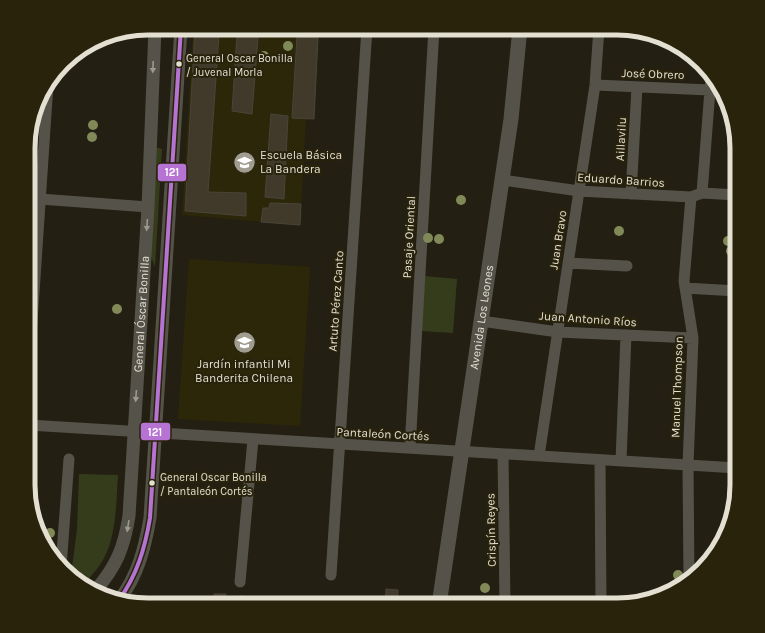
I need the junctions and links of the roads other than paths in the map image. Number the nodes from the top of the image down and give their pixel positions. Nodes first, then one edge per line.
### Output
1 (155, 35) edge
2 (181, 35) edge
3 (367, 35) edge
4 (434, 35) edge
5 (519, 35) edge
6 (599, 35) edge
7 (710, 84) edge
8 (595, 85) junction
9 (638, 87) junction
10 (710, 90) junction
11 (46, 100) edge
12 (503, 180) junction
13 (579, 190) junction
14 (702, 193) junction
15 (632, 194) junction
16 (730, 195) edge
17 (691, 197) junction
18 (40, 199) junction
19 (148, 207) junction
20 (35, 235) edge
21 (568, 263) junction
22 (627, 266) dead end
23 (685, 288) junction
24 (730, 291) edge
25 (481, 321) junction
26 (558, 332) junction
27 (626, 335) junction
28 (693, 338) junction
29 (35, 425) edge
30 (134, 431) junction
31 (155, 433) junction
32 (253, 438) junction
33 (339, 444) junction
34 (410, 448) junction
35 (461, 451) junction
36 (503, 454) junction
37 (539, 456) junction
38 (69, 459) dead end
39 (600, 460) junction
40 (621, 461) junction
41 (688, 465) junction
42 (730, 468) edge
43 (62, 558) edge
44 (689, 572) edge
45 (331, 575) dead end
46 (240, 582) dead end
47 (99, 586) edge
48 (122, 595) edge
49 (440, 598) edge
50 (505, 598) edge
51 (600, 598) edge

1 -> 19 street, General Óscar Bonilla
2 - 31 street, General Óscar Bonilla
3 - 33 street, Artuto Pérez Canto
4 - 34 street, Pasaje Oriental
5 - 12 main road, Avenida Los Leones
6 - 8 street, Juan Bravo
7 - 10 street
8 - 9 street, José Obrero
8 - 13 street, Juan Bravo
9 - 10 street, José Obrero
9 - 15 street, Aillavilu
10 - 14 street
11 - 18 street
12 - 13 street, Eduardo Barrios
12 - 25 main road, Avenida Los Leones
13 - 15 street, Eduardo Barrios
13 - 21 street, Juan Bravo
14 - 16 street, Eduardo Barrios
14 - 17 street, Eduardo Barrios
15 - 17 street, Eduardo Barrios
17 - 23 street, Manuel Thompson
18 - 19 street
18 - 20 street
19 -> 30 street, General Óscar Bonilla
21 - 22 street
21 - 26 street, Juan Bravo
23 - 24 street
23 - 28 street, Manuel Thompson
25 - 26 street, Juan Antonio Ríos
25 - 35 main road, Avenida Los Leones
26 - 27 street, Juan Antonio Ríos
26 - 37 street, Juan Bravo
27 - 28 street, Juan Antonio Ríos
27 - 40 street
28 - 41 street, Manuel Thompson
29 - 30 street, Pantaleón Cortés
30 - 31 street, Pantaleón Cortés
30 -> 47 street, General Óscar Bonilla
31 - 32 street, Pantaleón Cortés
31 - 48 street, General Óscar Bonilla
32 - 33 street, Pantaleón Cortés
32 - 46 street
33 - 34 street, Pantaleón Cortés
33 - 45 street, Artuto Pérez Canto
34 - 35 street, Pantaleón Cortés
35 - 36 street, Pantaleón Cortés
35 - 49 main road, Avenida Los Leones
36 - 37 street, Pantaleón Cortés
36 - 50 street, Crispín Reyes
37 - 39 street, Pantaleón Cortés
38 - 43 street
39 - 40 street, Pantaleón Cortés
39 - 51 street
40 - 41 street, Pantaleón Cortés
41 - 42 street, Pantaleón Cortés
41 - 44 street, Manuel Thompson

